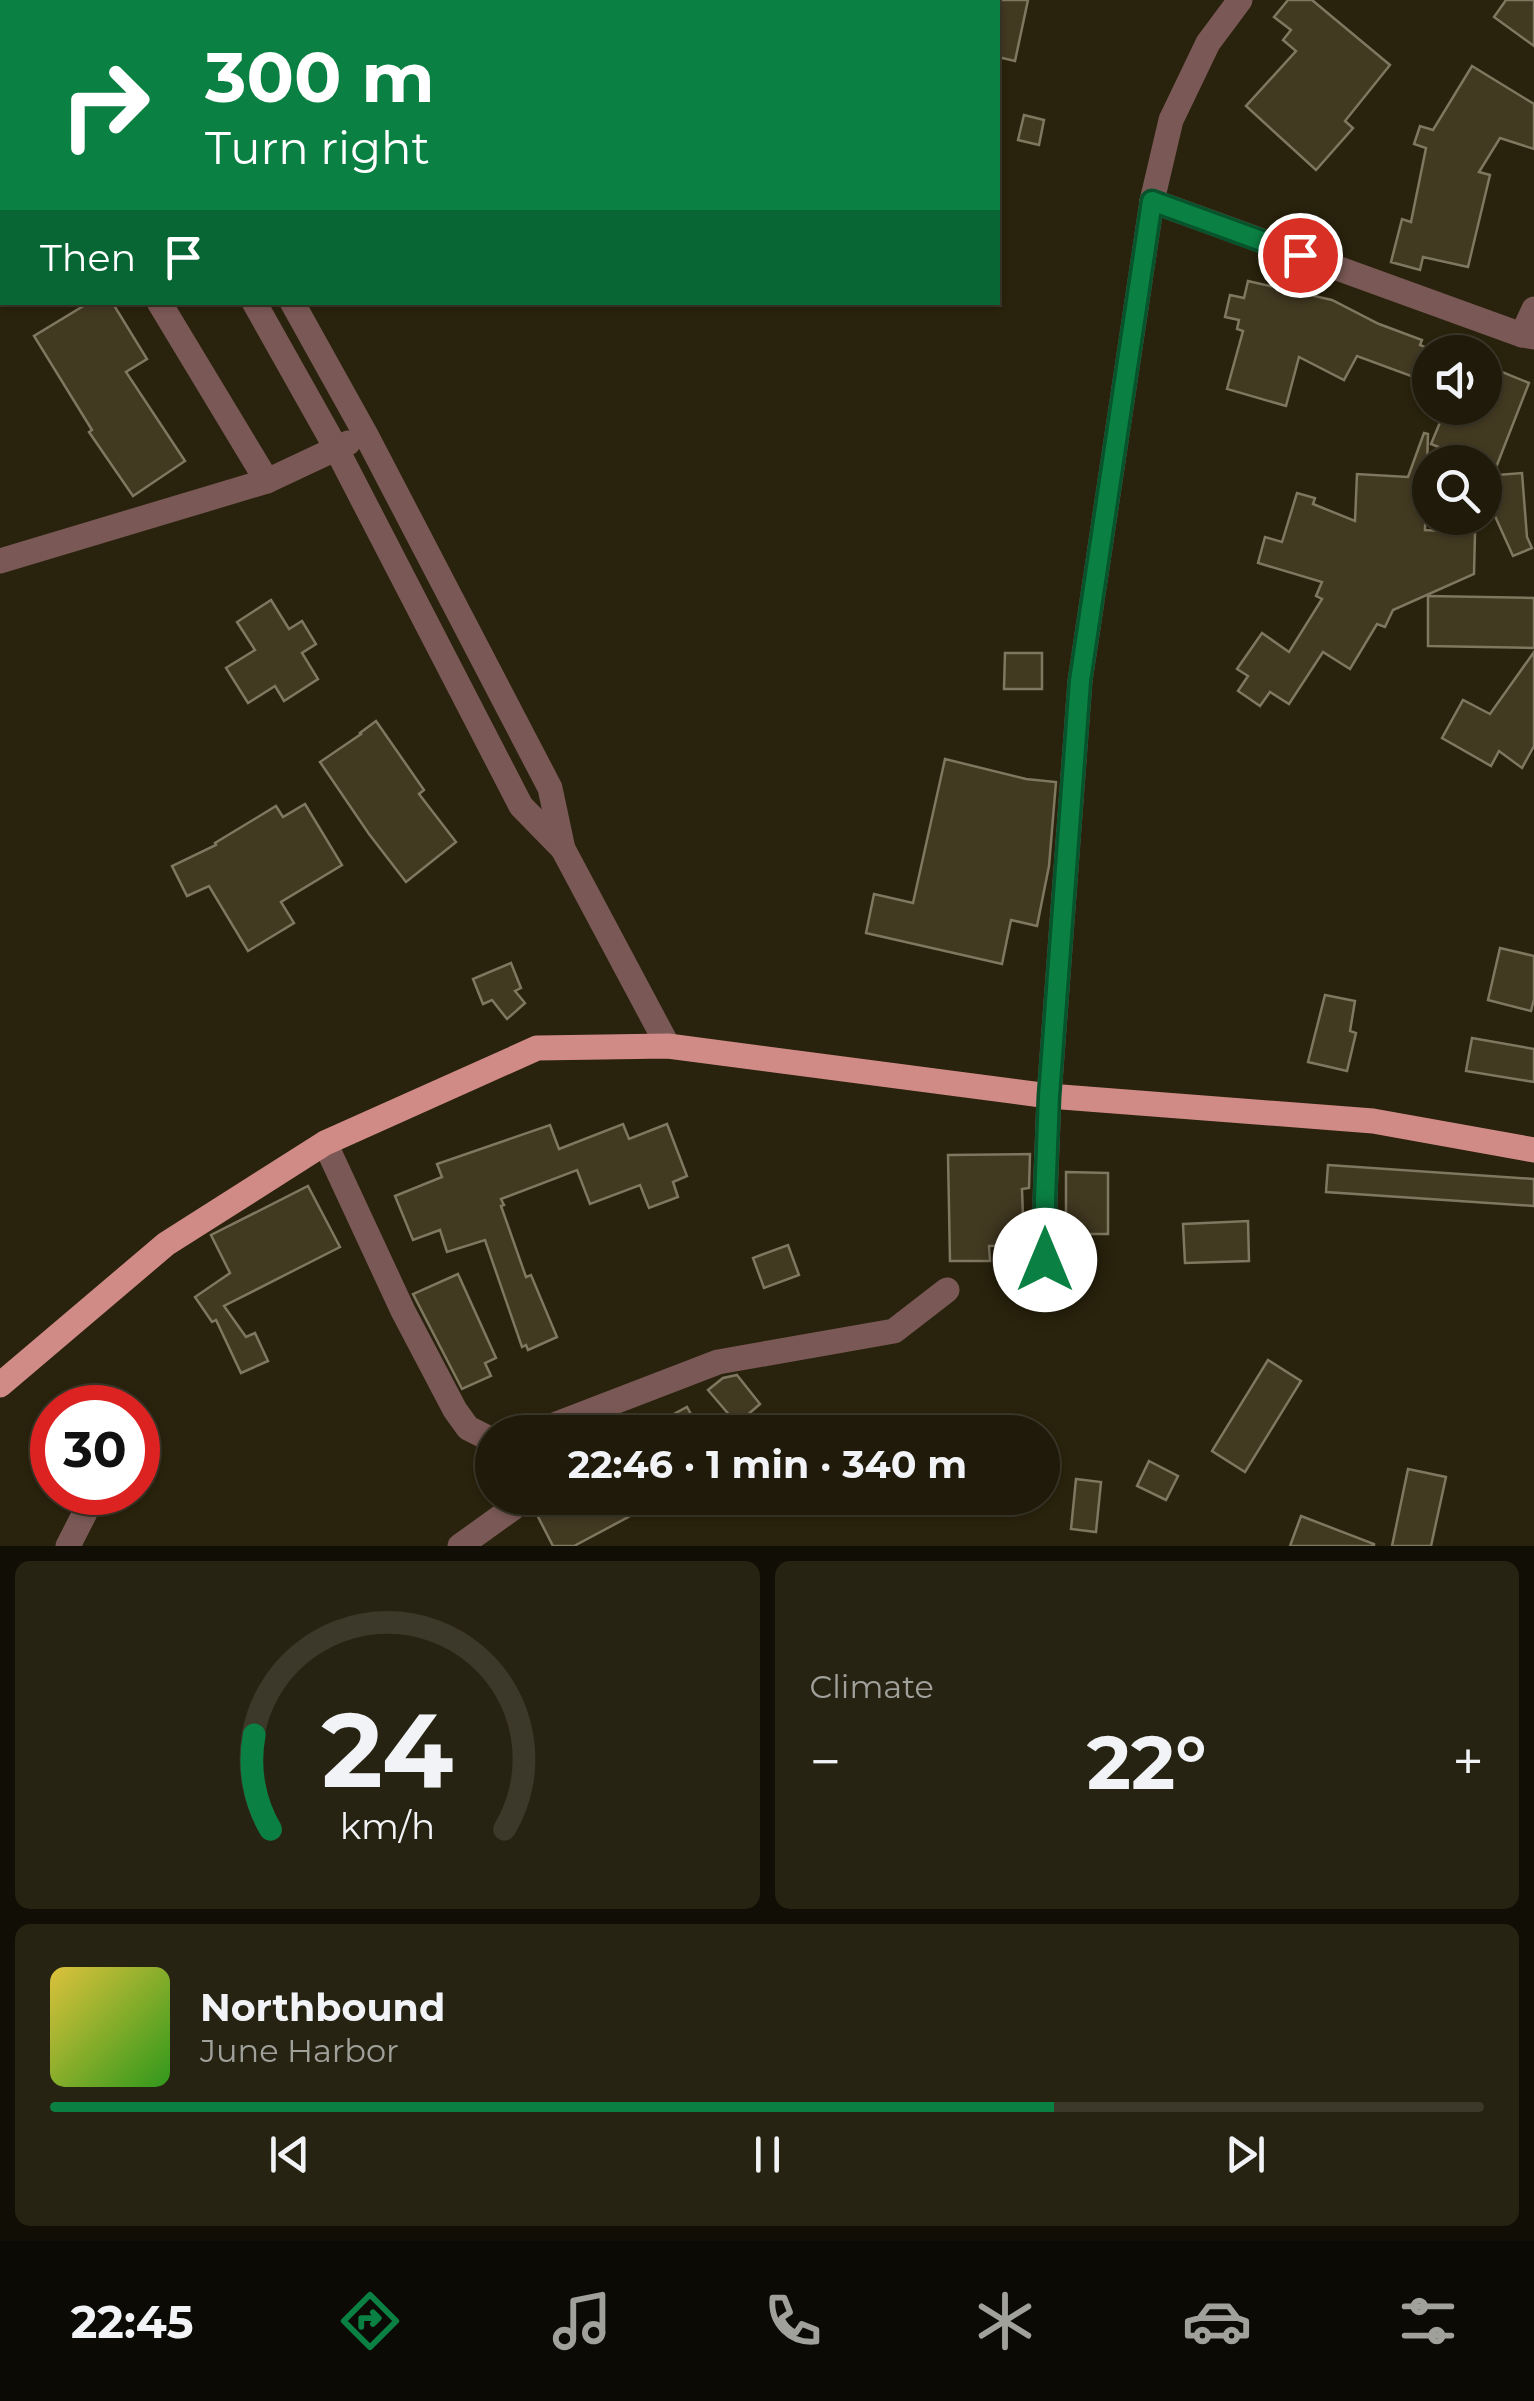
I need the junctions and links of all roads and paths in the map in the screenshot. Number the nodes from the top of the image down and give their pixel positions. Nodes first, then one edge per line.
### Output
1 (1240, 0) edge
2 (1152, 201) junction
3 (161, 305) edge
4 (256, 305) edge
5 (294, 305) edge
6 (1534, 310) edge
7 (1528, 336) edge
8 (366, 435) junction
9 (336, 448) junction
10 (267, 481) junction
11 (0, 562) edge
12 (563, 850) junction
13 (668, 1046) junction
14 (1049, 1096) junction
15 (325, 1144) junction
16 (1534, 1150) edge
17 (947, 1290) dead end
18 (1046, 1290) dead end
19 (0, 1386) edge
20 (580, 1415) edge
21 (475, 1432) edge
22 (84, 1515) edge
23 (503, 1515) edge
24 (68, 1546) edge
25 (460, 1546) edge

1 - 2 street
2 - 7 street
2 - 14 street
3 - 10 street
4 - 9 street
5 - 8 street
6 - 7 street
8 - 9 street
8 - 12 street
9 - 10 street
9 - 12 street
10 - 11 street
12 - 13 street
13 - 14 main road
13 - 15 main road
14 - 16 main road
14 - 18 street
15 - 19 main road
15 - 21 street
17 - 20 street
22 - 24 street
23 - 25 street

